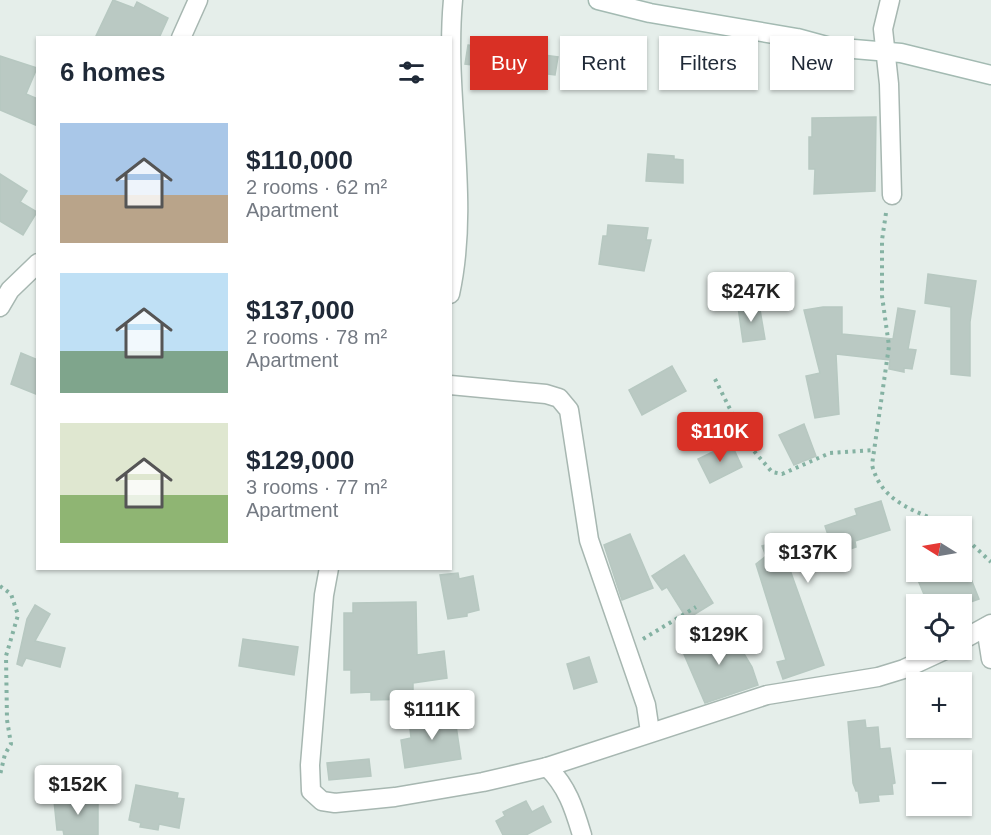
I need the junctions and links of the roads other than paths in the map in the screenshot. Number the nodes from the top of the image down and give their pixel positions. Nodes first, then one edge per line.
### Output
1 (198, 0) edge
2 (453, 0) edge
3 (598, 0) edge
4 (890, 0) edge
5 (182, 36) edge
6 (450, 36) edge
7 (886, 53) junction
8 (991, 75) edge
9 (452, 96) edge
10 (892, 195) road end
11 (453, 244) edge
12 (452, 261) edge
13 (36, 265) edge
14 (0, 307) edge
15 (452, 385) edge
16 (329, 570) edge
17 (988, 626) edge
18 (972, 635) edge
19 (991, 659) edge
20 (923, 660) edge
21 (650, 732) junction
22 (547, 767) junction
23 (582, 835) edge

1 - 5 street
2 - 6 street
3 - 7 street
4 - 7 street
7 - 8 street
7 - 10 street
9 - 11 street
11 - 12 street
13 - 14 street
15 - 21 street
16 - 22 street
17 - 18 street
17 - 19 street
20 - 21 street
21 - 22 street
22 - 23 street

